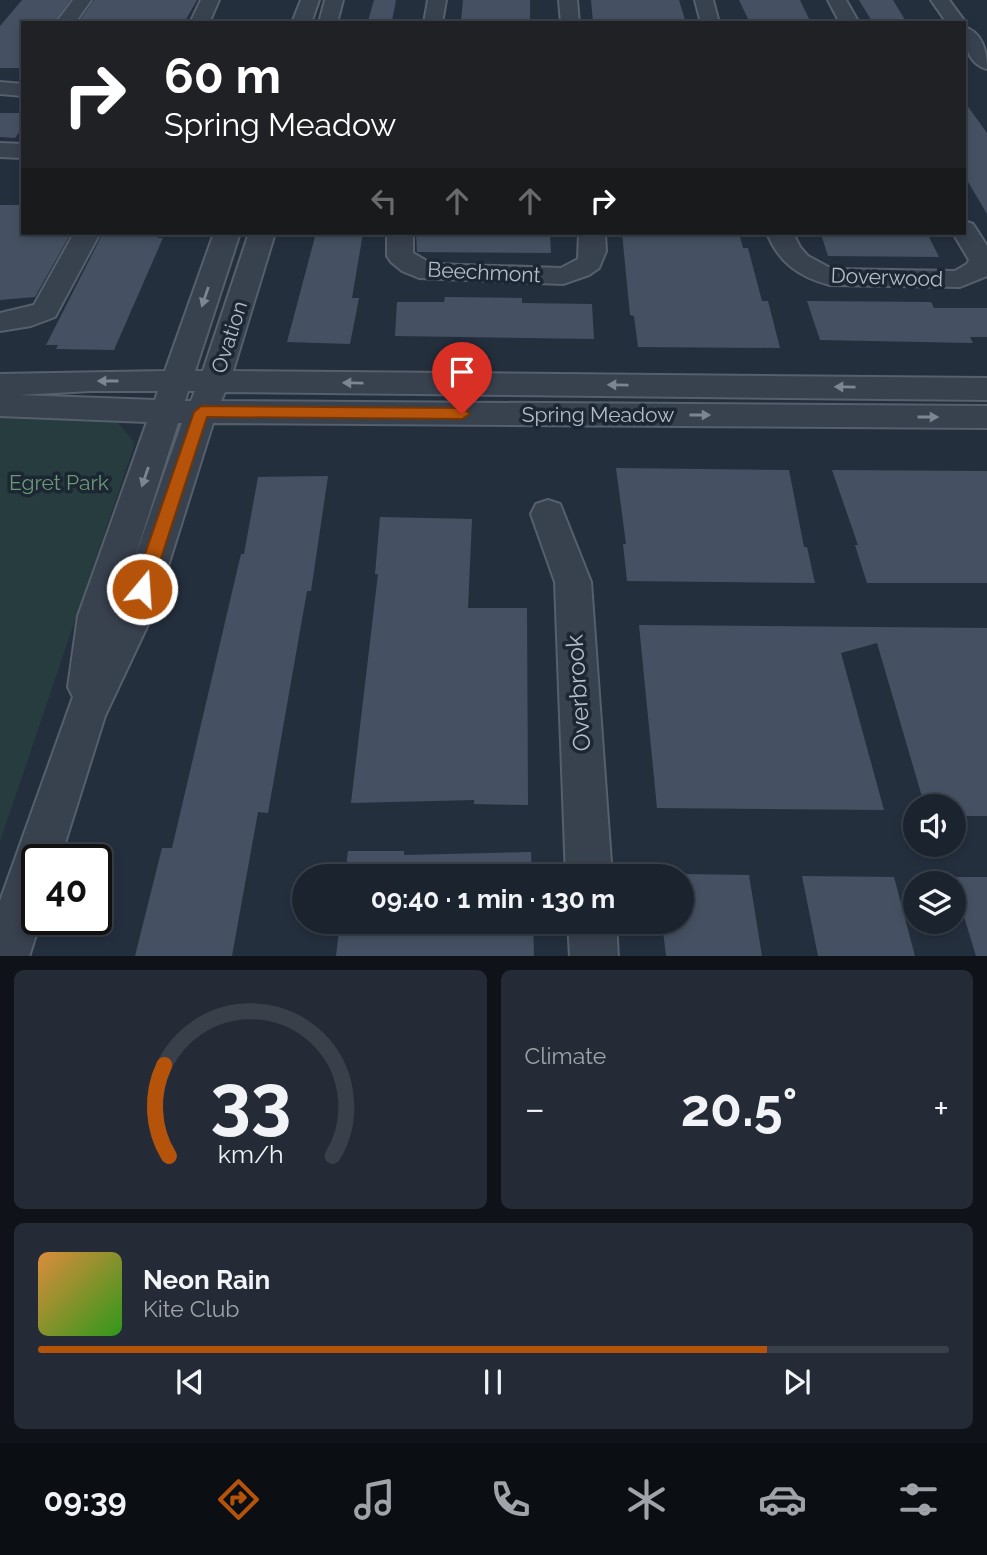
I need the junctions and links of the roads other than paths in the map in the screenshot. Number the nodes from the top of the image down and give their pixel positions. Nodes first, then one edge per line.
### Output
1 (82, 0) edge
2 (210, 0) edge
3 (310, 0) edge
4 (334, 0) edge
5 (437, 0) edge
6 (568, 0) edge
7 (704, 0) edge
8 (837, 0) edge
9 (940, 0) edge
10 (66, 21) edge
11 (200, 21) edge
12 (302, 21) edge
13 (329, 21) edge
14 (433, 21) edge
15 (570, 21) edge
16 (709, 21) edge
17 (849, 21) edge
18 (956, 21) edge
19 (966, 36) edge
20 (987, 63) edge
21 (0, 88) edge
22 (21, 90) edge
23 (0, 150) edge
24 (21, 151) edge
25 (966, 232) edge
26 (86, 235) edge
27 (227, 235) edge
28 (261, 235) edge
29 (400, 235) edge
30 (592, 235) edge
31 (781, 235) edge
32 (0, 321) edge
33 (0, 385) edge
34 (987, 389) edge
35 (190, 397) junction
36 (0, 405) edge
37 (987, 417) edge
38 (548, 514) dead end
39 (588, 864) edge
40 (592, 934) edge
41 (5, 956) edge
42 (593, 956) edge

1 - 10 street
2 - 11 street
3 - 12 street
4 - 13 street
5 - 14 street
6 - 15 street
7 - 16 street
8 - 17 street
9 - 18 street
19 - 20 street
21 - 22 street
23 - 24 street
25 - 31 street, Doverwood
26 - 32 street
27 -> 35 street, Ovation
28 - 35 street, Ovation
29 - 30 street, Beechmont
35 -> 33 street, Spring Meadow
34 -> 35 street, Spring Meadow
35 - 36 street, Spring Meadow
35 -> 37 street, Spring Meadow
35 - 41 street, Ovation
38 - 39 street, Overbrook
40 - 42 street

